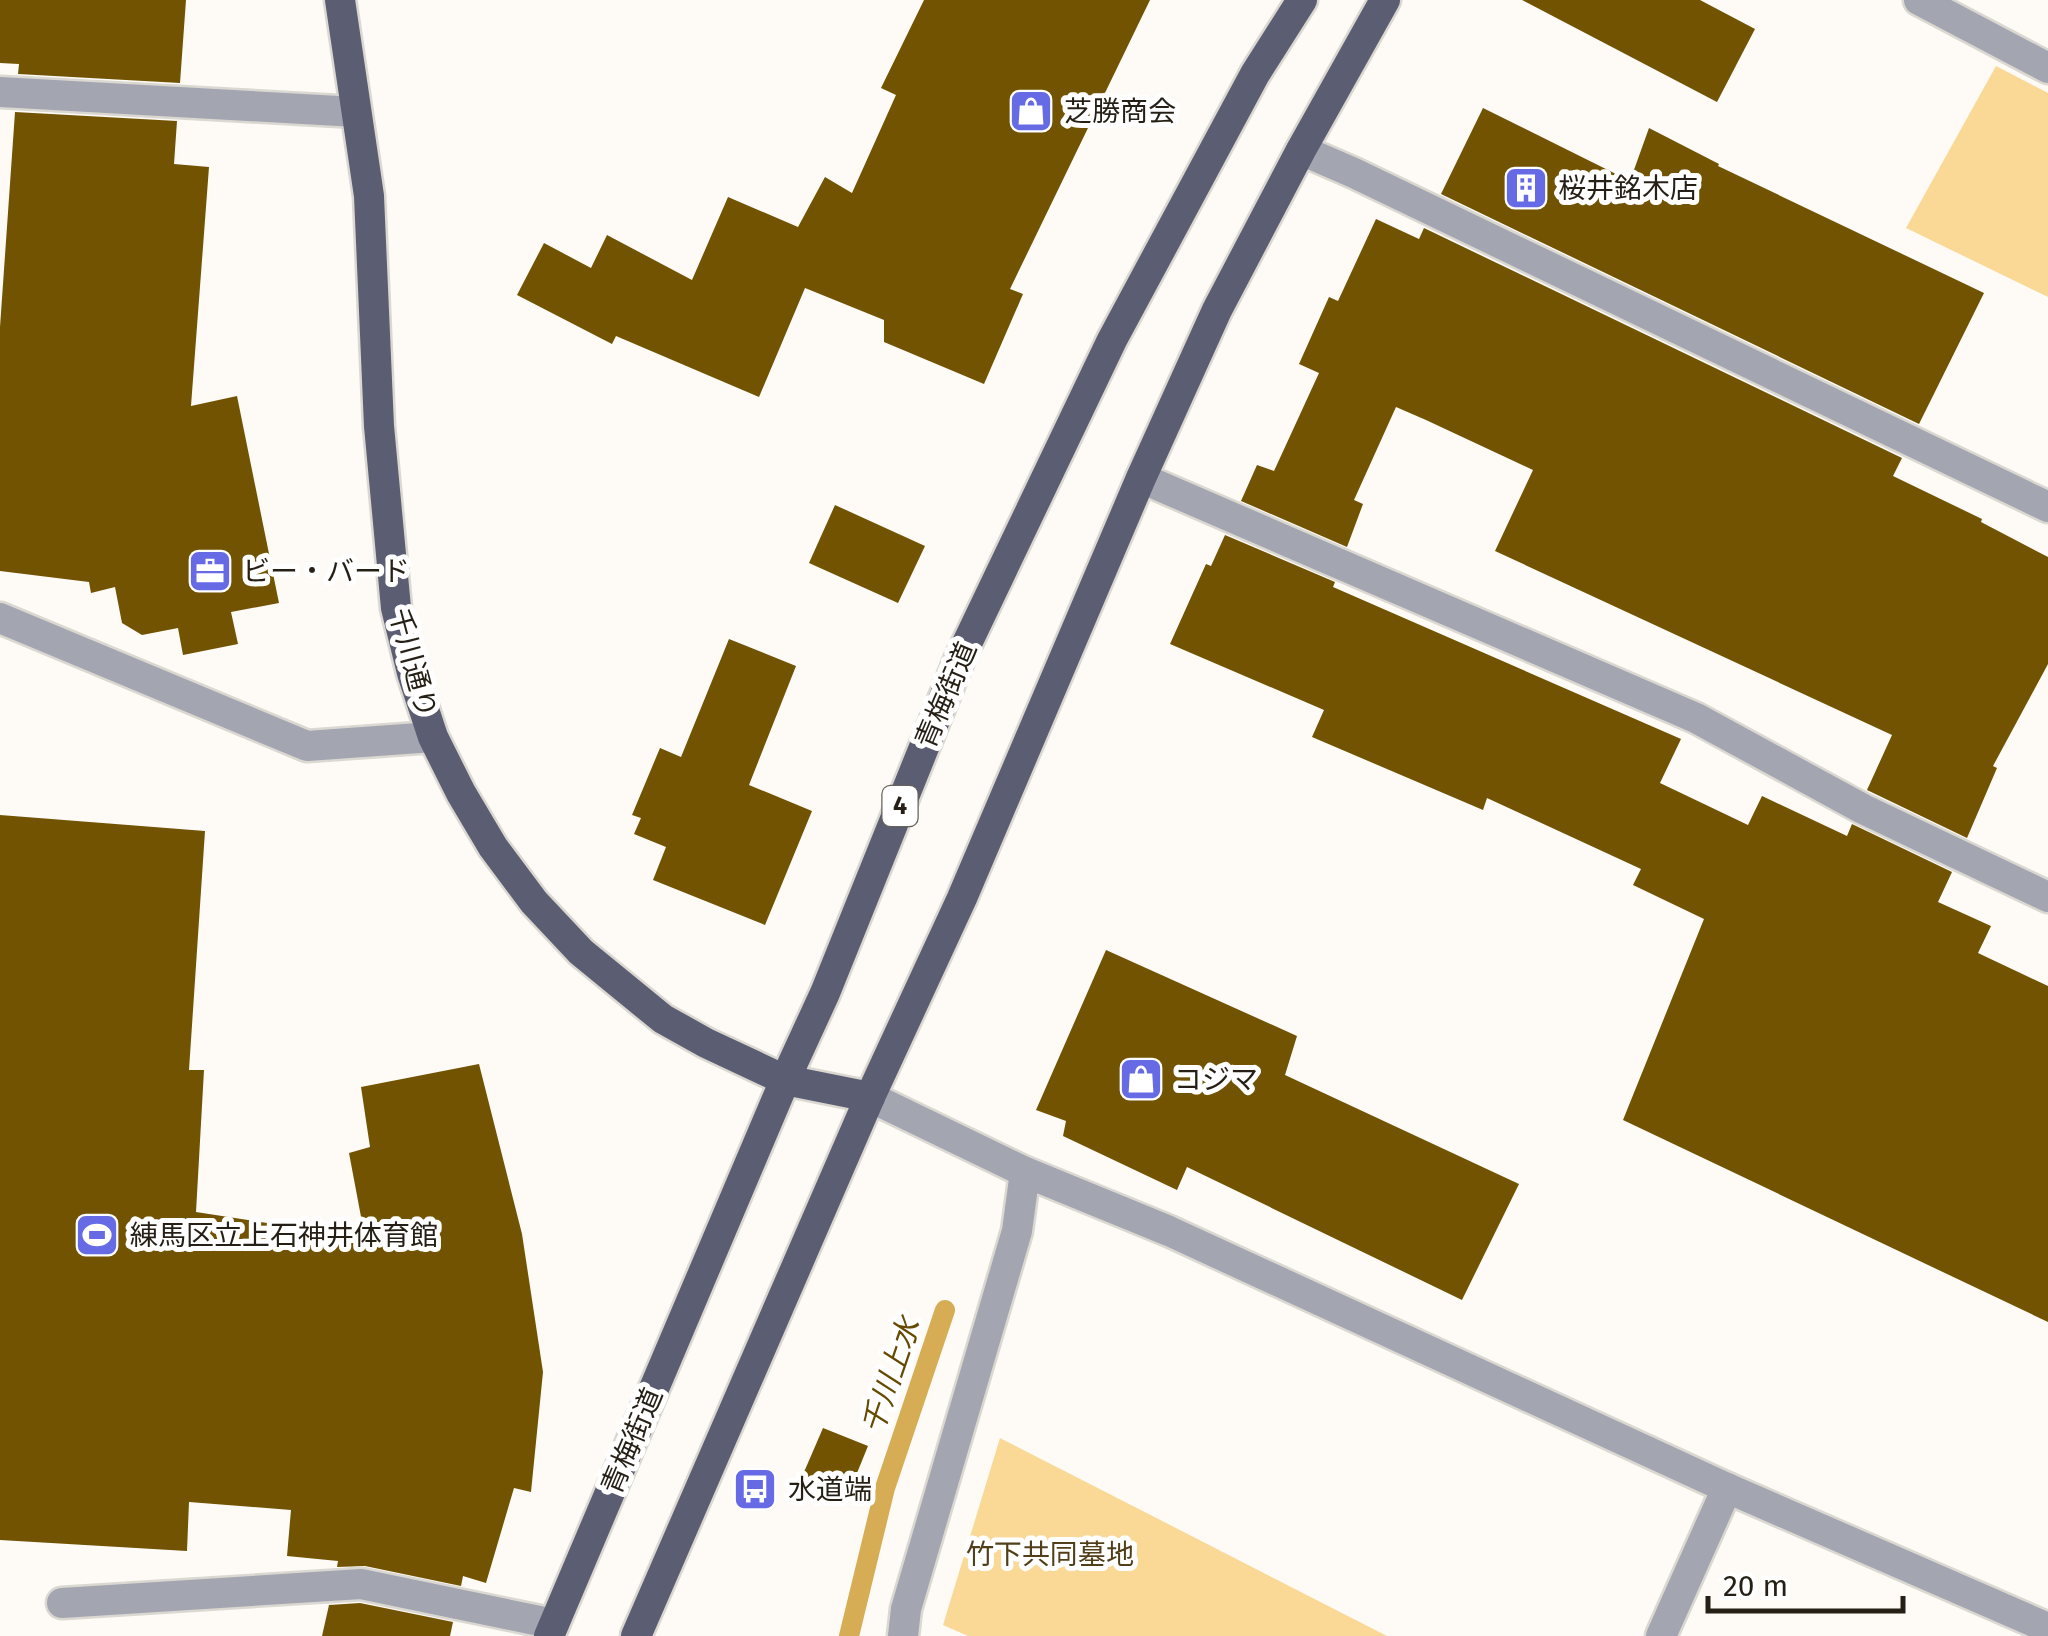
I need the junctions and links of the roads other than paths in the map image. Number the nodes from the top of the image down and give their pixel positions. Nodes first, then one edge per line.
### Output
1 (340, 0) edge
2 (1302, 0) edge
3 (1385, 0) edge
4 (1919, 0) edge
5 (2048, 68) edge
6 (0, 92) edge
7 (356, 112) junction
8 (1302, 150) junction
9 (1141, 478) junction
10 (2048, 507) edge
11 (0, 618) edge
12 (433, 736) junction
13 (2048, 898) edge
14 (785, 1080) junction
15 (870, 1097) junction
16 (1025, 1172) junction
17 (1727, 1488) junction
18 (62, 1603) dead end
19 (2030, 1627) edge
20 (552, 1630) edge
21 (636, 1636) edge
22 (903, 1636) edge
23 (1661, 1636) edge

1 - 7 main road, 千川通り
2 - 14 main road, 青梅街道 / 4
3 - 8 main road
4 - 5 street
6 - 7 street
7 - 12 main road, 千川通り
8 - 9 main road
8 - 10 street
9 - 13 street
9 - 15 main road
11 - 12 street
12 - 14 main road, 千川通り
14 - 15 main road, 千川通り
14 - 20 main road, 青梅街道 / 4
15 - 16 street
15 - 21 main road
16 - 17 street
16 - 22 street
17 - 19 street
17 - 23 street
18 - 20 street

